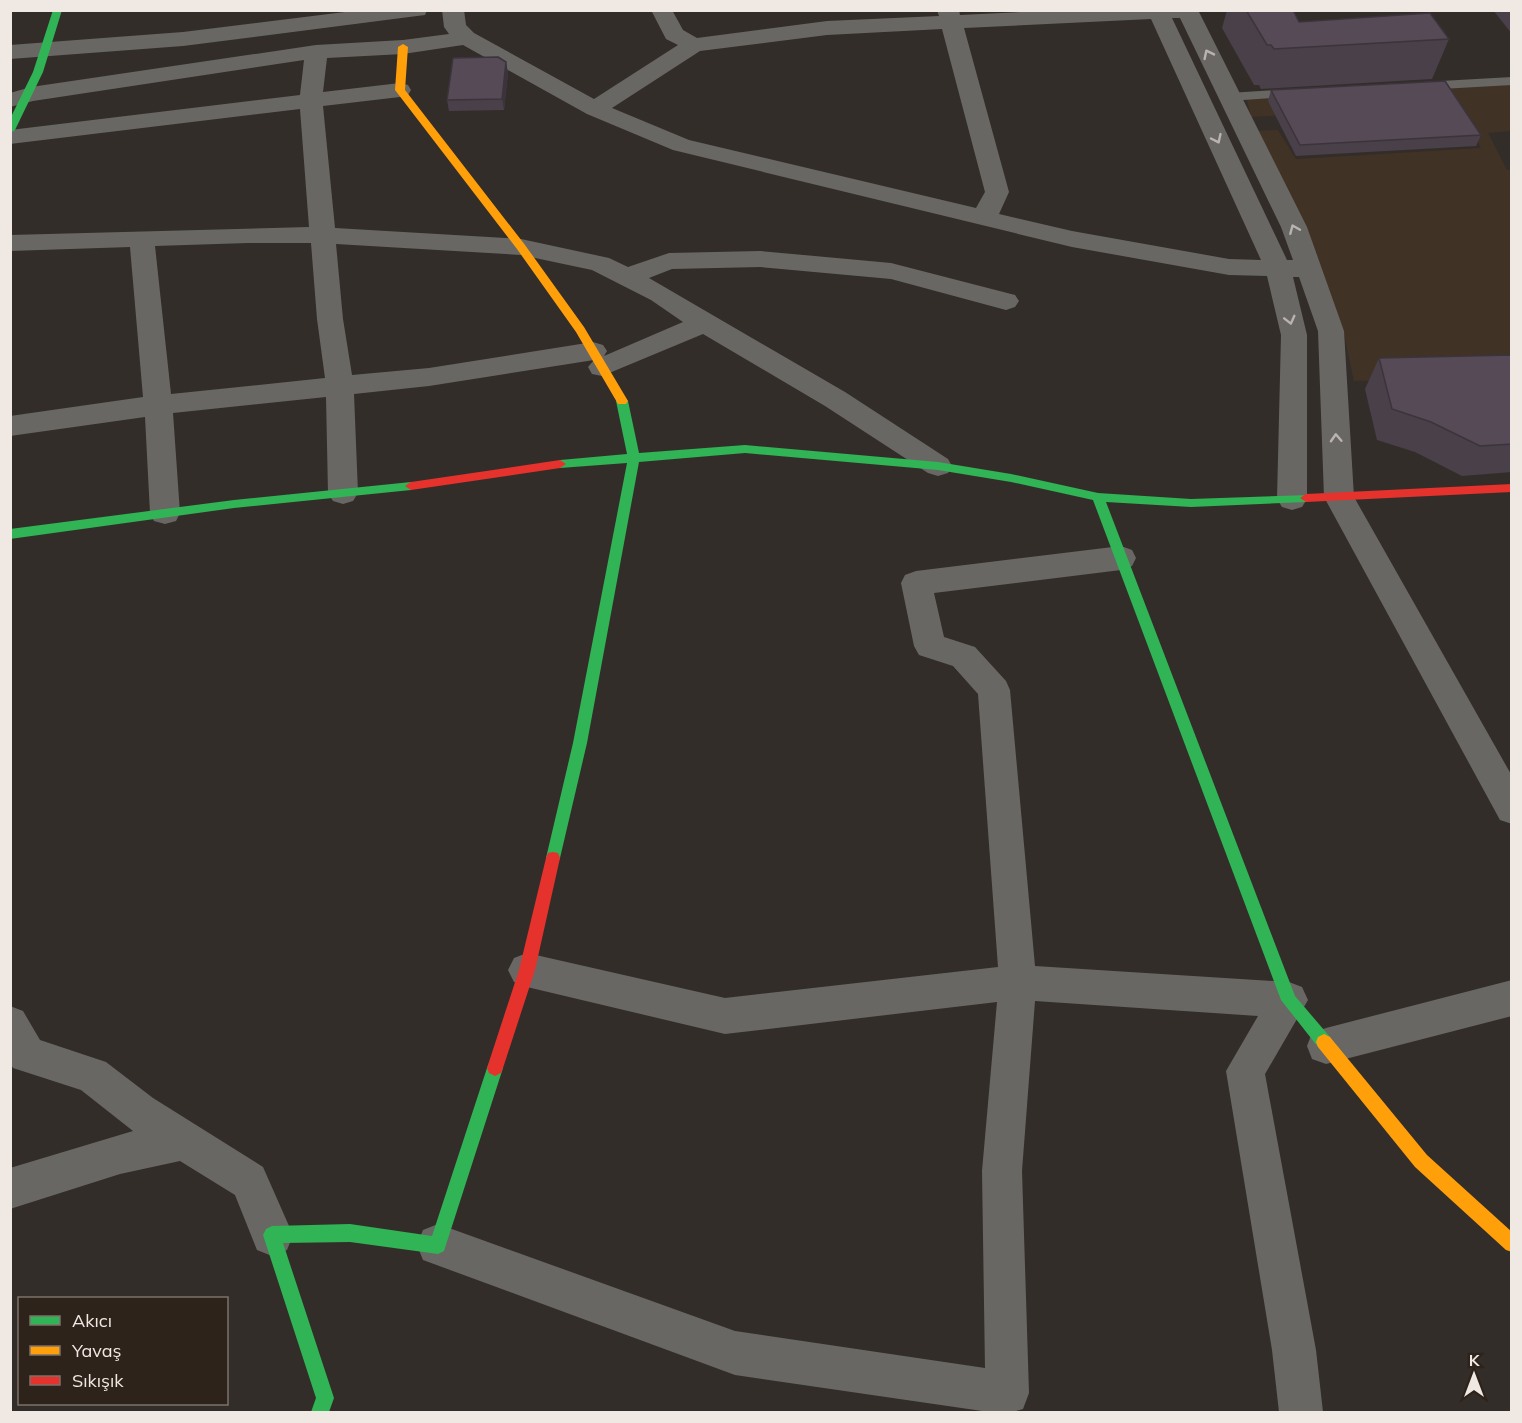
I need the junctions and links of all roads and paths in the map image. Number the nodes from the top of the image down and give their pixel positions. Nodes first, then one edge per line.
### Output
1 (58, 10) edge
2 (417, 10) edge
3 (453, 10) edge
4 (661, 10) edge
5 (1188, 11) edge
6 (1157, 12) edge
7 (950, 17) edge
8 (466, 38) junction
9 (694, 45) junction
10 (403, 47) junction
11 (48, 50) junction
12 (10, 52) edge
13 (316, 52) junction
14 (1512, 81) edge
15 (1406, 87) edge
16 (400, 90) junction
17 (1311, 92) edge
18 (21, 97) edge
19 (1229, 97) junction
20 (311, 102) junction
21 (595, 109) junction
22 (10, 130) edge
23 (10, 137) edge
24 (984, 218) junction
25 (324, 235) junction
26 (142, 240) junction
27 (10, 243) edge
28 (521, 247) junction
29 (1278, 268) junction
30 (1309, 269) junction
31 (627, 277) junction
32 (1006, 301) dead end
33 (704, 323) junction
34 (598, 359) junction
35 (340, 386) junction
36 (158, 405) junction
37 (10, 426) edge
38 (634, 458) junction
39 (938, 466) junction
40 (1512, 489) edge
41 (343, 493) junction
42 (1098, 497) junction
43 (1339, 497) junction
44 (1292, 499) junction
45 (165, 513) junction
46 (10, 534) edge
47 (1121, 558) junction
48 (1512, 809) edge
49 (527, 970) junction
50 (1018, 982) junction
51 (1512, 998) edge
52 (1289, 1000) junction
53 (10, 1024) edge
54 (1326, 1046) junction
55 (183, 1140) junction
56 (10, 1189) edge
57 (272, 1235) junction
58 (1512, 1244) edge
59 (438, 1245) junction
60 (326, 1408) edge
61 (1301, 1413) edge

1 - 11 street
2 - 11 street
3 - 8 street
4 - 9 street
5 - 6 street
19 -> 5 street
6 - 7 street
6 -> 29 street
7 - 9 street
7 - 24 street
8 - 10 street
8 - 21 street
9 - 21 street
10 - 13 street
10 - 16 street
11 - 12 street
11 - 18 street
13 - 18 street
13 - 20 street
14 - 15 lane
16 - 20 street
16 - 28 street
17 - 19 lane
18 - 22 street
30 -> 19 street
20 - 23 street
20 - 25 street
21 - 24 street
24 - 29 street
25 - 26 street
25 - 28 street
25 - 35 street
26 - 27 street
26 - 36 street
28 - 31 street
28 - 34 street
29 - 30 street
29 -> 44 street
43 -> 30 street
31 - 32 street
31 - 33 street
33 - 34 street
33 - 39 street
34 - 35 street
34 - 38 street
35 - 36 street
35 - 41 street
36 - 37 street
36 - 45 street
38 - 39 street
38 - 41 street
38 - 49 street
39 - 42 street
40 - 43 street
41 - 45 street
42 - 44 street
42 - 47 street
43 - 44 street
43 - 48 street
45 - 46 street
47 - 50 street
47 - 52 street
49 - 50 street
49 - 59 street
50 - 52 street
50 - 59 street
51 - 54 street
52 - 54 street
52 - 61 street
53 - 55 street
54 - 58 street
55 - 56 street
55 - 57 street
57 - 59 street
57 - 60 street

